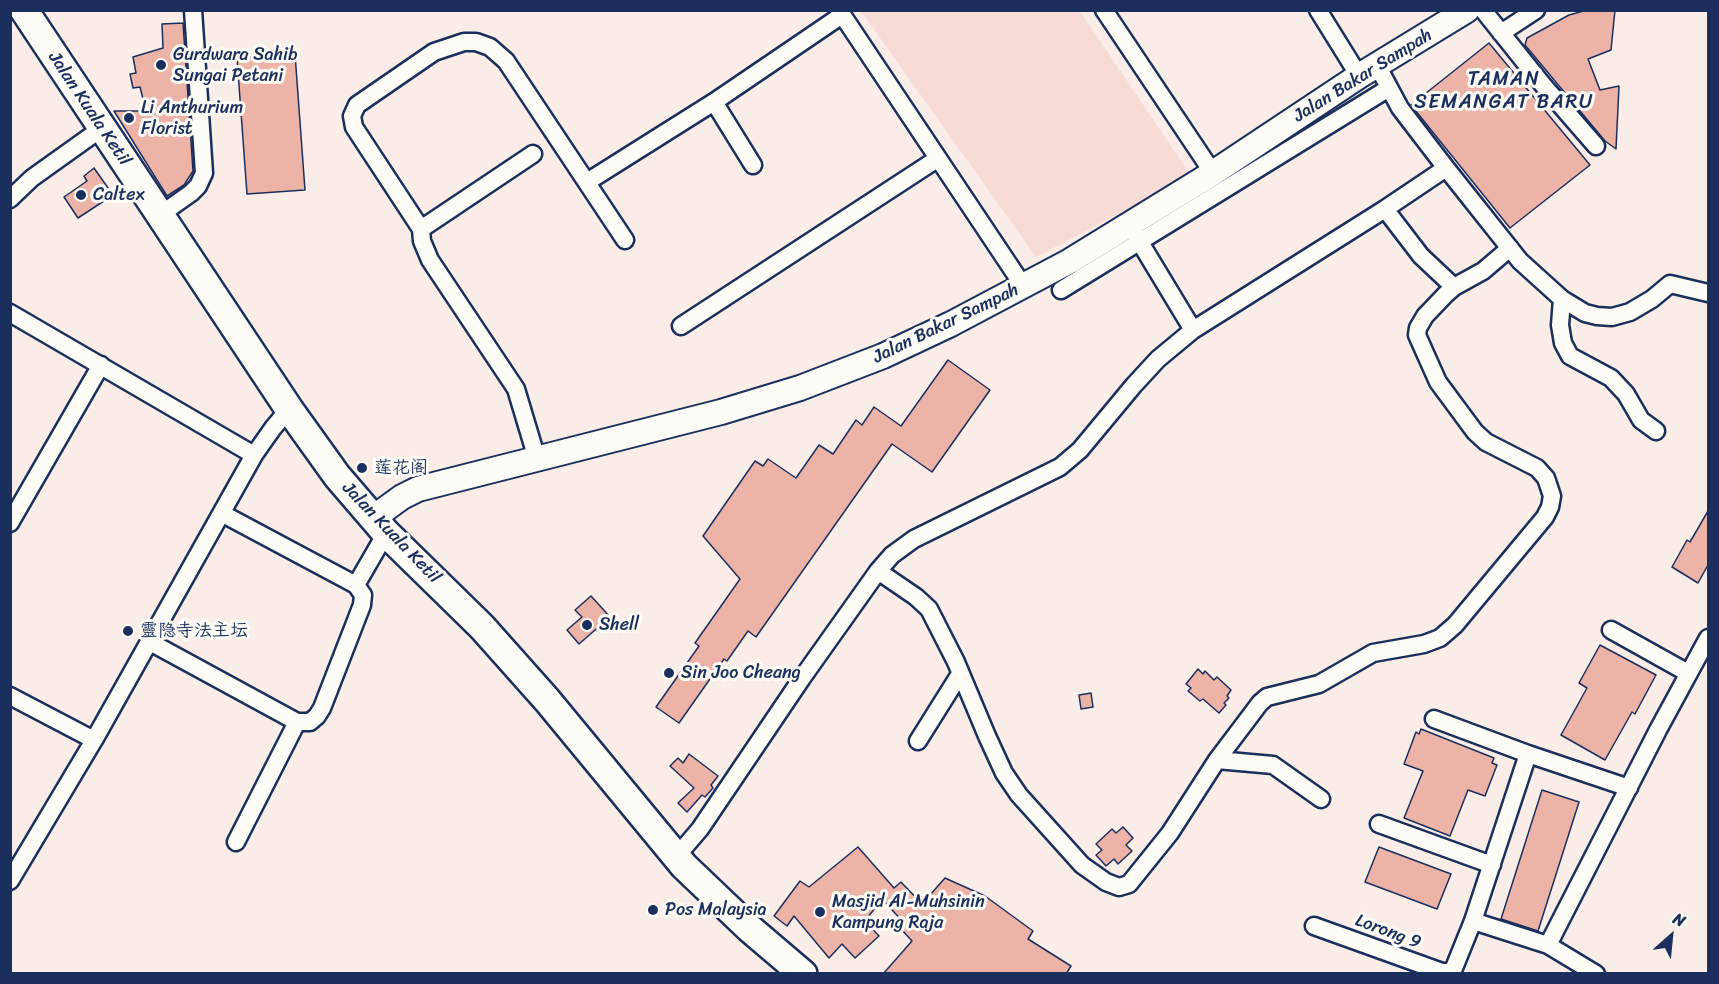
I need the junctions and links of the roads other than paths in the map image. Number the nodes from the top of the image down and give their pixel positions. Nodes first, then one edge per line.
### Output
1 (24, 10) edge
2 (193, 10) edge
3 (1104, 10) edge
4 (1318, 10) edge
5 (1467, 10) edge
6 (1483, 10) edge
7 (1536, 10) edge
8 (840, 13) edge
9 (1501, 33) junction
10 (1368, 71) junction
11 (1389, 88) junction
12 (714, 102) junction
13 (102, 128) junction
14 (1596, 146) dead end
15 (533, 154) dead end
16 (937, 159) junction
17 (753, 165) dead end
18 (1446, 168) junction
19 (1213, 173) junction
20 (587, 182) junction
21 (10, 200) edge
22 (1385, 209) junction
23 (160, 215) junction
24 (421, 229) junction
25 (1135, 233) junction
26 (625, 240) dead end
27 (1510, 248) junction
28 (1454, 286) junction
29 (1024, 287) junction
30 (1061, 290) dead end
31 (1708, 293) edge
32 (1562, 299) junction
33 (10, 313) edge
34 (681, 326) dead end
35 (1193, 330) junction
36 (101, 365) junction
37 (290, 409) junction
38 (1656, 431) dead end
39 (255, 455) junction
40 (537, 459) junction
41 (223, 514) junction
42 (10, 523) edge
43 (379, 526) junction
44 (878, 571) junction
45 (356, 585) junction
46 (1611, 630) dead end
47 (1708, 638) edge
48 (150, 642) junction
49 (1688, 673) junction
50 (960, 674) junction
51 (10, 696) edge
52 (1434, 719) dead end
53 (297, 722) junction
54 (94, 740) junction
55 (918, 741) dead end
56 (1528, 754) junction
57 (1217, 760) junction
58 (1629, 788) junction
59 (1321, 799) dead end
60 (1379, 824) dead end
61 (236, 842) dead end
62 (676, 857) junction
63 (1492, 866) junction
64 (10, 881) edge
65 (1473, 921) junction
66 (1314, 926) dead end
67 (1548, 945) junction
68 (1450, 972) edge
69 (803, 974) edge
70 (1596, 974) edge

1 - 13 main road, Jalan Kuala Ketil
2 - 23 street
3 - 19 street
4 - 10 street
5 - 10 main road, Jalan Bakar Sampah
6 - 9 street
7 - 9 street
8 - 12 street
8 - 16 street
9 - 14 street
10 - 11 street
10 - 19 main road, Jalan Bakar Sampah
11 - 18 street
11 - 25 street
12 - 17 street
12 - 20 street
13 - 21 street
13 - 23 main road, Jalan Kuala Ketil
15 - 24 street
16 - 29 street
16 - 34 street
18 - 22 street
18 - 27 street
19 - 25 main road, Jalan Bakar Sampah
20 - 24 street
20 - 26 street
22 - 28 street
22 - 35 street
23 - 37 main road, Jalan Kuala Ketil
24 - 40 street
25 - 29 main road, Jalan Bakar Sampah
25 - 30 street
25 - 35 street
27 - 28 street
27 - 32 street
28 - 57 street
29 - 40 main road, Jalan Bakar Sampah
31 - 32 street
32 - 38 street
33 - 36 street
35 - 44 street
36 - 39 street
36 - 42 street
37 - 39 street
37 - 43 main road, Jalan Kuala Ketil
39 - 41 street
40 - 43 main road, Jalan Bakar Sampah
41 - 45 street
41 - 48 street
43 - 45 street
43 - 62 main road, Jalan Kuala Ketil
44 - 50 street
44 - 62 street
45 - 53 street
46 - 49 street
47 - 49 street
48 - 53 street
48 - 54 street
49 - 58 street
50 - 55 street
50 - 57 street
51 - 54 street
52 - 56 street
53 - 61 street
54 - 64 street
56 - 58 street
56 - 63 street
57 - 59 street
58 - 67 street
60 - 63 street
62 - 69 main road, Jalan Kuala Ketil
63 - 65 street
65 - 67 street
65 - 68 street
66 - 68 street, Lorong 9
67 - 70 street

